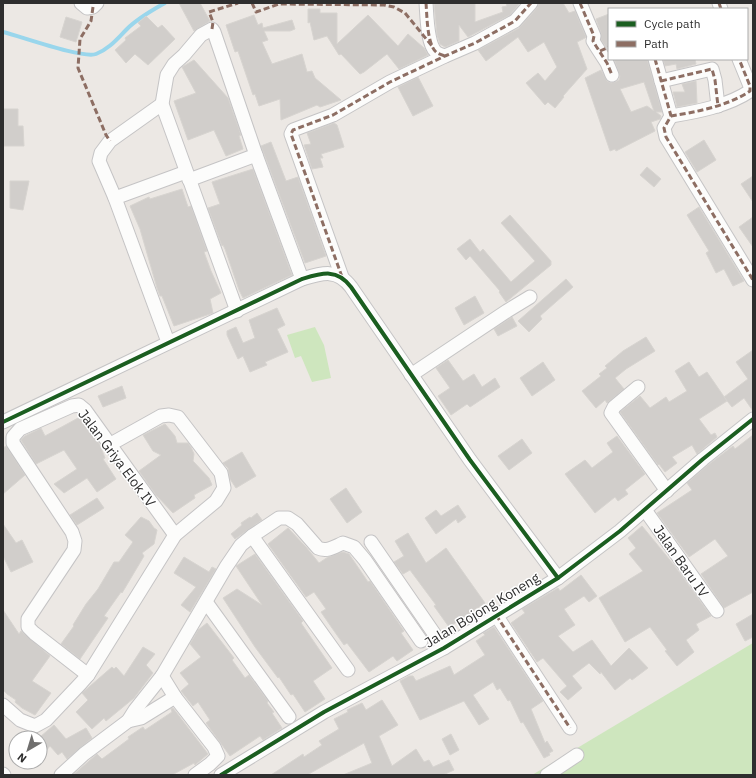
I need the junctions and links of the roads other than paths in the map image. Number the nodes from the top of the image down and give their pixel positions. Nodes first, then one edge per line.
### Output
1 (80, 3) edge
2 (97, 3) edge
3 (426, 3) edge
4 (531, 3) edge
5 (580, 3) edge
6 (604, 49) edge
7 (445, 56) junction
8 (655, 60) edge
9 (738, 60) edge
10 (612, 75) dead end
11 (661, 81) junction
12 (162, 104) junction
13 (718, 106) junction
14 (671, 116) junction
15 (256, 155) junction
16 (188, 176) junction
17 (115, 198) junction
18 (342, 276) junction
19 (302, 279) junction
20 (753, 280) edge
21 (530, 297) dead end
22 (237, 312) junction
23 (168, 342) junction
24 (411, 375) junction
25 (638, 387) dead end
26 (753, 419) edge
27 (3, 422) edge
28 (109, 445) junction
29 (667, 491) junction
30 (645, 510) junction
31 (175, 535) junction
32 (252, 536) junction
33 (371, 542) dead end
34 (558, 578) junction
35 (206, 602) junction
36 (717, 611) dead end
37 (496, 615) junction
38 (421, 641) dead end
39 (444, 648) junction
40 (348, 670) dead end
41 (88, 675) junction
42 (162, 676) junction
43 (175, 697) junction
44 (3, 705) edge
45 (289, 717) dead end
46 (128, 721) junction
47 (570, 728) dead end
48 (577, 755) dead end
49 (228, 773) edge
50 (61, 775) edge
51 (195, 775) edge
52 (547, 775) edge

1 - 2 street
3 - 7 street
4 - 7 street
5 - 6 street
6 - 10 street
7 - 18 street
8 - 11 street
9 - 13 street
11 - 13 street
11 - 14 street
12 - 15 street
12 - 16 street
12 - 17 street
13 - 14 street
14 - 20 street
15 - 16 street
15 - 19 street
16 - 17 street
16 - 22 street
17 - 23 street
18 - 19 street
18 - 24 street
19 - 22 street
21 - 24 street
22 - 23 street
23 - 27 street
24 - 34 street
25 - 29 street
26 - 29 street, Jalan Bojong Koneng
28 - 31 street, Jalan Griya Elok IV
28 - 31 street
28 - 41 street, Jalan Griya Elok IV
29 - 30 street, Jalan Bojong Koneng
30 - 34 street, Jalan Bojong Koneng
30 - 36 street, Jalan Baru IV
31 - 41 street
32 - 35 street
32 - 38 street
32 - 40 street
33 - 39 street
34 - 37 street, Jalan Bojong Koneng
35 - 42 street
35 - 45 street
37 - 39 street, Jalan Bojong Koneng
37 - 47 street
39 - 49 street, Jalan Bojong Koneng
41 - 44 street
42 - 43 street
42 - 46 street
43 - 46 street
43 - 51 street
46 - 50 street
48 - 52 street

